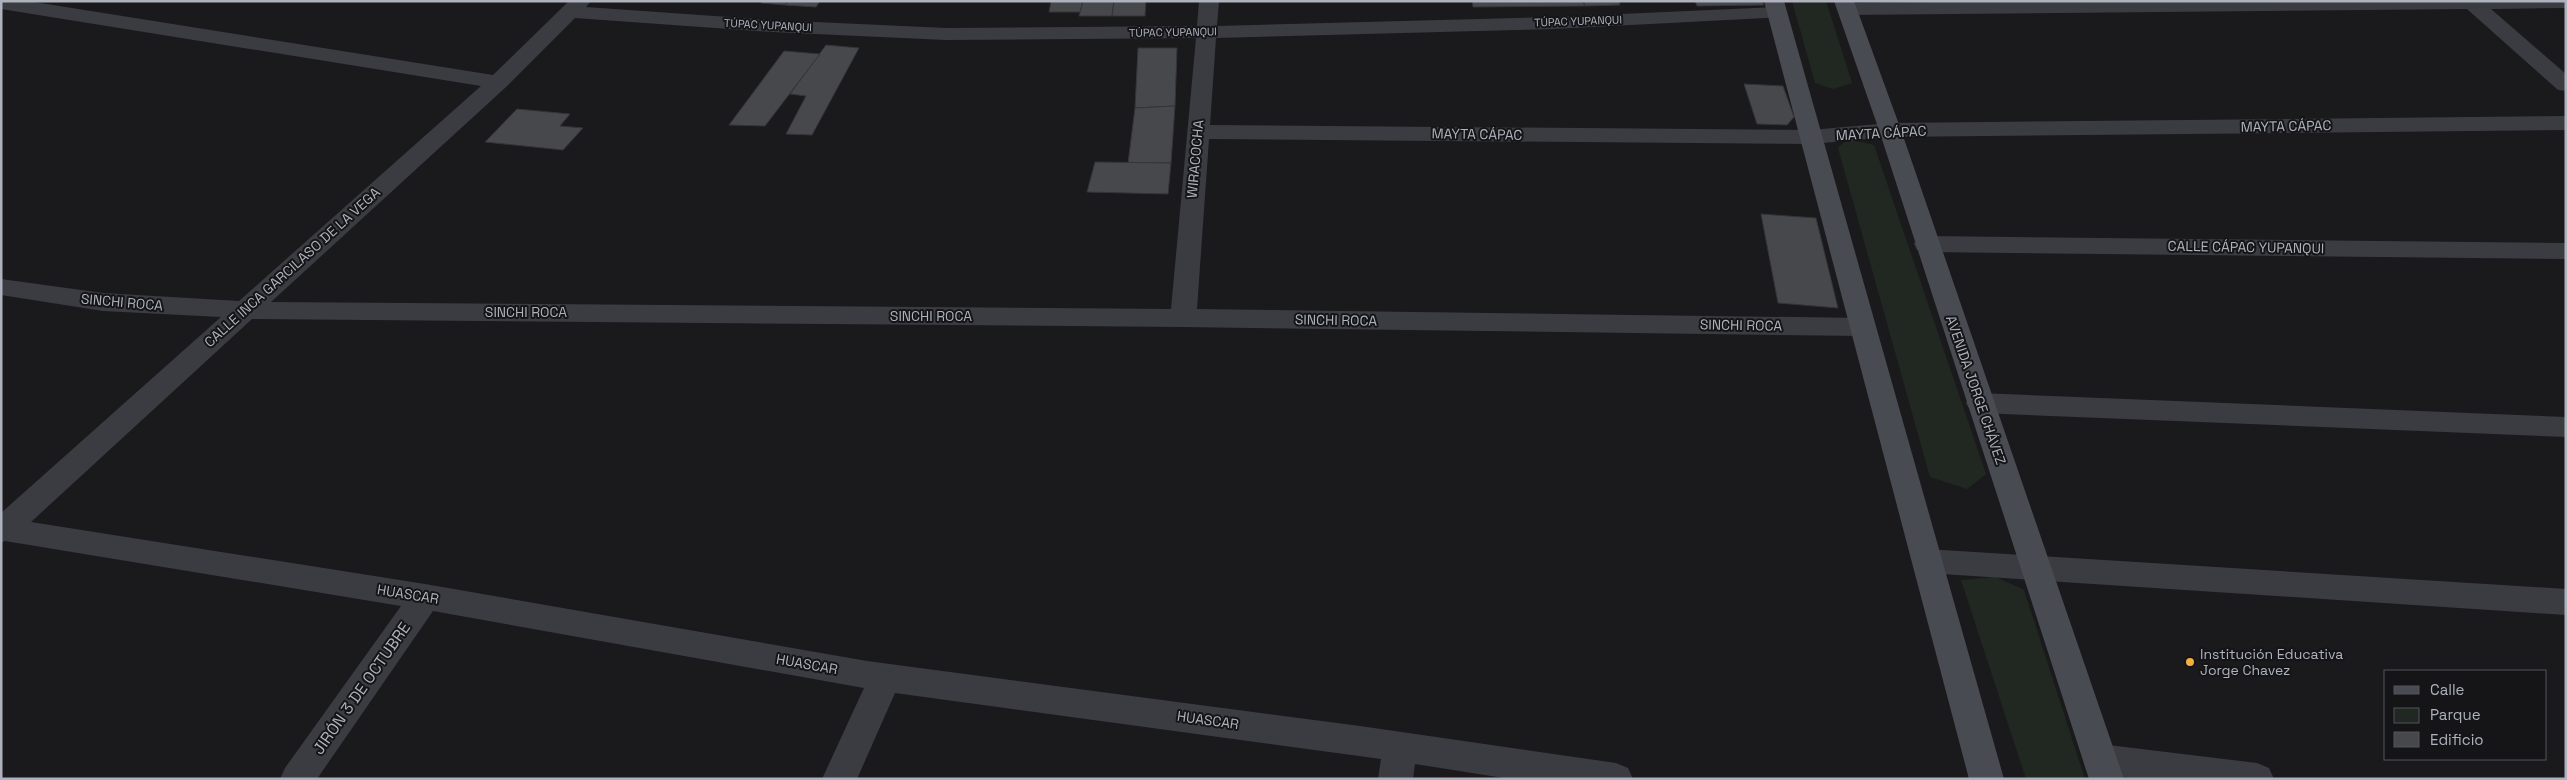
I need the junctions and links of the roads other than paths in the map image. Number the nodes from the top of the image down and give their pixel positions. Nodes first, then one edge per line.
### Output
1 (1209, 1) edge
2 (2470, 2) edge
3 (2566, 2) edge
4 (1, 3) edge
5 (1845, 5) edge
6 (575, 6) edge
7 (1775, 7) edge
8 (1206, 32) junction
9 (498, 82) junction
10 (2566, 85) edge
11 (2566, 123) edge
12 (1890, 130) junction
13 (1197, 132) junction
14 (1811, 137) junction
15 (1926, 244) junction
16 (2566, 251) edge
17 (1, 287) edge
18 (245, 310) junction
19 (1183, 318) junction
20 (1863, 327) junction
21 (1980, 403) junction
22 (2566, 427) edge
23 (2, 530) edge
24 (1927, 560) junction
25 (2036, 567) junction
26 (425, 597) junction
27 (2566, 602) edge
28 (886, 677) junction
29 (1398, 763) edge
30 (2103, 769) edge
31 (297, 779) edge
32 (839, 779) edge
33 (1616, 779) edge
34 (1987, 779) edge
35 (2257, 779) edge

1 - 8 street, WIRACOCHA
2 - 3 street
2 - 5 street
2 - 10 street
4 - 9 street
5 - 12 street, AVENIDA JORGE CHÁVEZ
6 - 8 street, TÚPAC YUPANQUI
6 - 9 street, CALLE INCA GARCILASO DE LA VEGA
7 - 8 street, TÚPAC YUPANQUI
7 - 14 street
8 - 13 street, WIRACOCHA
9 - 18 street, CALLE INCA GARCILASO DE LA VEGA
11 - 12 street, MAYTA CÁPAC
12 - 14 street, MAYTA CÁPAC
12 - 15 street, AVENIDA JORGE CHÁVEZ
13 - 14 street, MAYTA CÁPAC
13 - 19 street, WIRACOCHA
14 - 20 street
15 - 16 street, CALLE CÁPAC YUPANQUI
15 - 21 street, AVENIDA JORGE CHÁVEZ
17 - 18 street, SINCHI ROCA
18 - 19 street, SINCHI ROCA
18 - 23 street, CALLE INCA GARCILASO DE LA VEGA
19 - 20 street, SINCHI ROCA
20 - 24 street
21 - 22 street
21 - 25 street, AVENIDA JORGE CHÁVEZ
23 - 26 street, HUASCAR
24 - 25 street
24 - 34 street
25 - 27 street
25 - 30 street, AVENIDA JORGE CHÁVEZ
26 - 28 street, HUASCAR
26 - 31 street, JIRÓN 3 DE OCTUBRE
28 - 29 street, HUASCAR
28 - 32 street
29 - 33 street, HUASCAR
30 - 35 street

